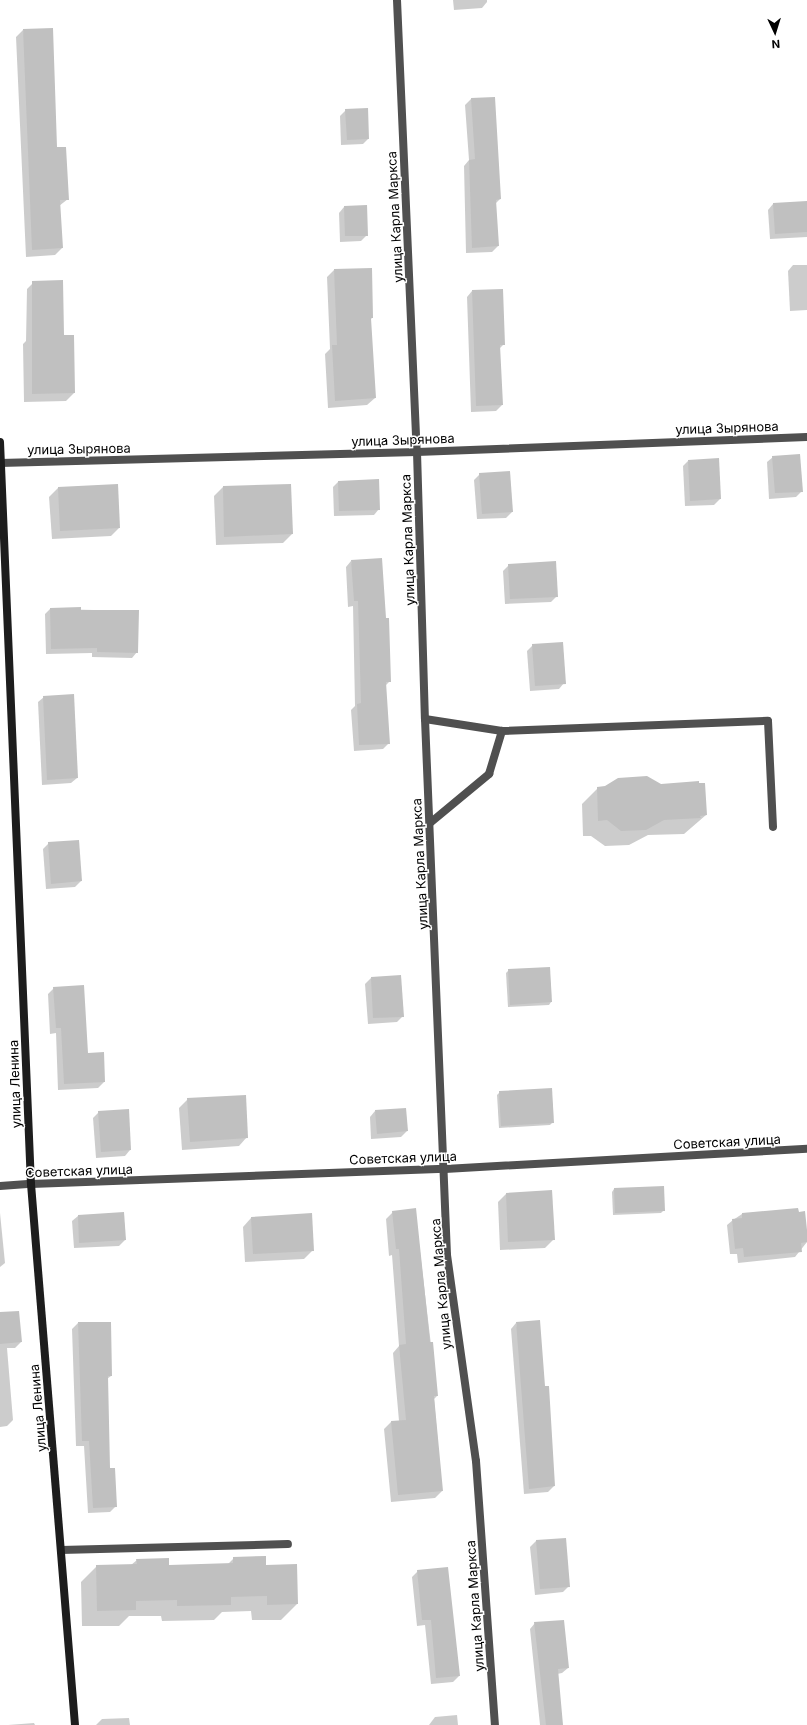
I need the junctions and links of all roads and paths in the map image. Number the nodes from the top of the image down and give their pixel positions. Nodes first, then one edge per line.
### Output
1 (397, 0) edge
2 (807, 437) edge
3 (0, 442) edge
4 (417, 452) junction
5 (0, 463) edge
6 (425, 719) junction
7 (502, 731) junction
8 (430, 823) junction
9 (773, 827) dead end
10 (807, 1149) edge
11 (445, 1169) junction
12 (31, 1184) junction
13 (0, 1186) edge
14 (288, 1544) dead end
15 (61, 1550) junction
16 (75, 1725) edge
17 (495, 1725) edge

1 - 4 street, улица Карла Маркса
2 - 4 street, улица Зырянова
3 - 5 main road, улица Ленина
4 - 5 street, улица Зырянова
4 - 6 street, улица Карла Маркса
5 - 12 main road, улица Ленина
6 - 7 street
6 - 8 street, улица Карла Маркса
7 - 8 street
7 - 9 street
8 - 11 street, улица Карла Маркса
10 - 11 street, Советская улица
11 - 12 street, Советская улица
11 - 17 street, улица Карла Маркса
12 - 13 street, Советская улица
12 - 15 main road, улица Ленина
14 - 15 street
15 - 16 main road, улица Ленина

